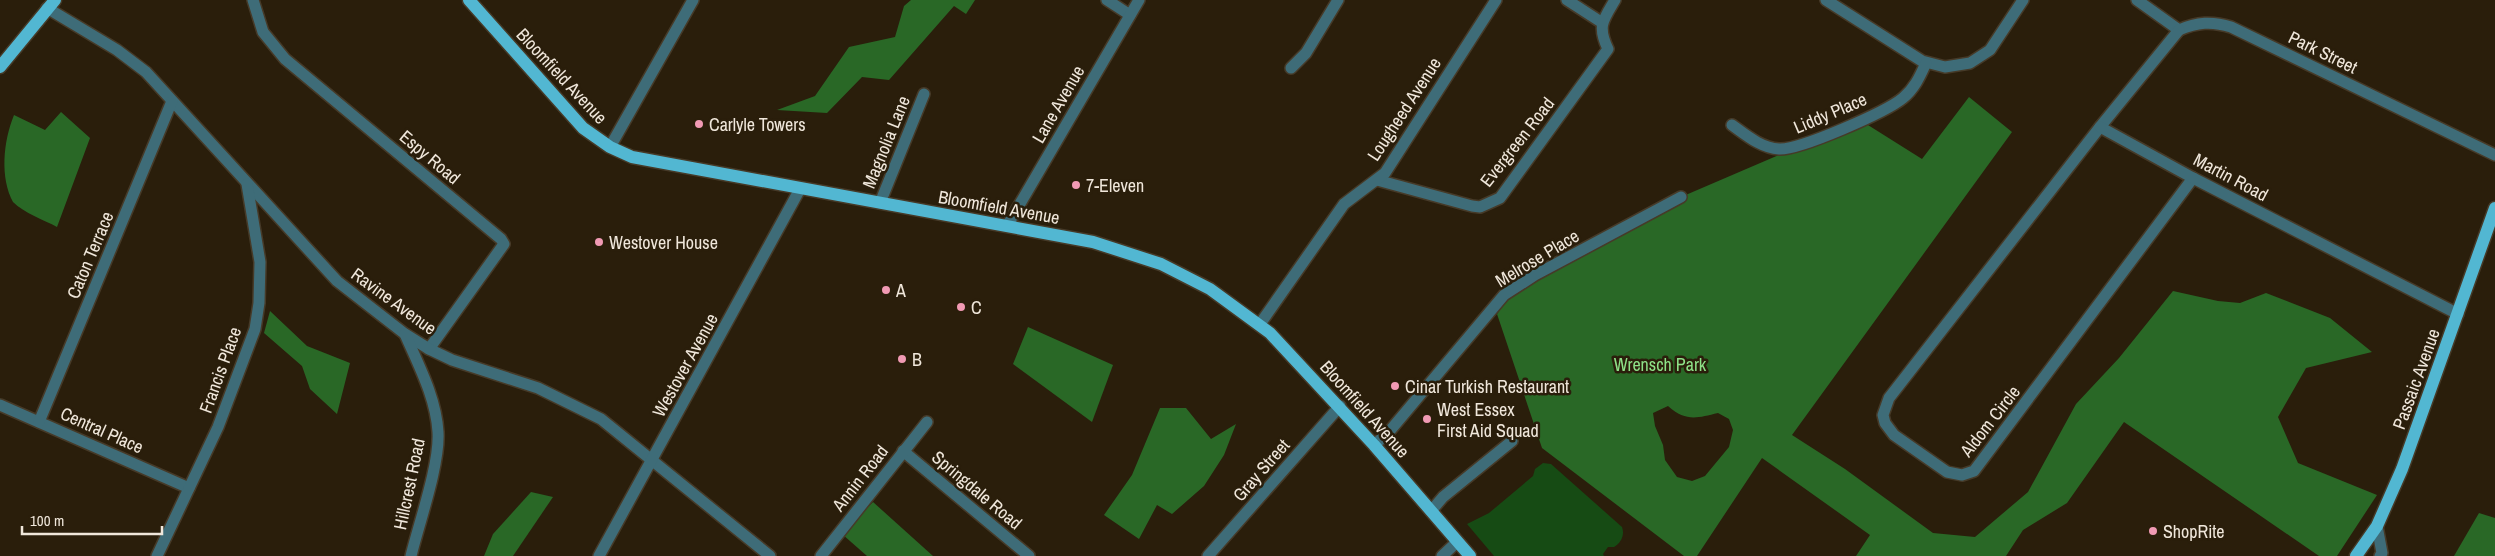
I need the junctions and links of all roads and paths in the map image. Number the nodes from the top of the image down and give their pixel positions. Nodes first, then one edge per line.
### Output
1 (253, 0) edge
2 (469, 0) edge
3 (693, 0) edge
4 (1107, 0) edge
5 (1139, 0) edge
6 (1496, 0) edge
7 (1567, 0) edge
8 (1615, 0) edge
9 (1826, 0) edge
10 (2023, 0) edge
11 (2137, 0) edge
12 (1334, 1) edge
13 (51, 4) edge
14 (1130, 15) junction
15 (1601, 22) junction
16 (2179, 30) junction
17 (1926, 63) junction
18 (0, 68) edge
19 (1291, 68) dead end
20 (924, 94) dead end
21 (172, 101) junction
22 (1732, 125) dead end
23 (2100, 127) junction
24 (610, 147) junction
25 (2495, 155) edge
26 (2193, 178) junction
27 (1377, 180) junction
28 (247, 184) junction
29 (800, 189) junction
30 (1681, 197) dead end
31 (880, 203) junction
32 (2495, 208) edge
33 (1007, 226) junction
34 (2458, 314) junction
35 (1260, 324) junction
36 (406, 334) junction
37 (429, 349) junction
38 (0, 405) edge
39 (1340, 406) junction
40 (39, 422) junction
41 (927, 422) dead end
42 (1512, 441) dead end
43 (1374, 444) junction
44 (903, 451) junction
45 (653, 460) junction
46 (189, 488) junction
47 (1431, 511) junction
48 (2377, 526) junction
49 (1458, 542) junction
50 (157, 556) edge
51 (411, 556) edge
52 (599, 556) edge
53 (770, 556) edge
54 (821, 556) edge
55 (1029, 556) edge
56 (1208, 556) edge
57 (1442, 556) edge
58 (1470, 556) edge
59 (2356, 556) edge
60 (2380, 556) edge

1 - 37 street, Espy Road
2 - 24 main road, Bloomfield Avenue
3 - 24 street
4 - 14 street
5 - 14 street, Lane Avenue
6 - 27 street, Lougheed Avenue
7 - 15 street
8 - 15 street
9 - 17 street
10 - 17 street
11 - 16 street
12 - 19 street
13 - 18 main road
13 - 21 street, Ravine Avenue
14 - 33 street, Lane Avenue
15 - 27 street, Evergreen Road
16 - 23 street
16 - 25 street, Park Street
17 - 22 street, Liddy Place
20 - 31 street, Magnolia Lane
21 - 28 street, Ravine Avenue
21 - 40 street, Caton Terrace
23 - 26 street, Martin Road
23 - 26 street, Aldom Circle
24 - 29 main road, Bloomfield Avenue
26 - 34 street, Martin Road
27 - 35 street, Lougheed Avenue
28 - 36 street, Ravine Avenue
28 - 46 street, Francis Place
29 - 31 main road, Bloomfield Avenue
29 - 45 street, Westover Avenue
30 - 43 street, Melrose Place
31 - 33 main road, Bloomfield Avenue
32 - 34 main road, Passaic Avenue
33 - 35 main road, Bloomfield Avenue
34 - 48 main road, Passaic Avenue
35 - 39 main road, Bloomfield Avenue
36 - 37 street, Ravine Avenue
36 - 51 street, Hillcrest Road
37 - 45 street, Ravine Avenue
38 - 40 street, Central Place
39 - 43 main road, Bloomfield Avenue
39 - 56 street, Gray Street
40 - 46 street, Central Place
41 - 44 street, Annin Road
42 - 47 street
43 - 47 main road, Bloomfield Avenue
44 - 54 street, Annin Road
44 - 55 street, Springdale Road
45 - 52 street, Westover Avenue
45 - 53 street, Ravine Avenue
46 - 50 street, Francis Place
47 - 49 main road, Bloomfield Avenue
48 - 59 main road, Passaic Avenue
48 - 60 street
49 - 57 street
49 - 58 main road, Bloomfield Avenue

